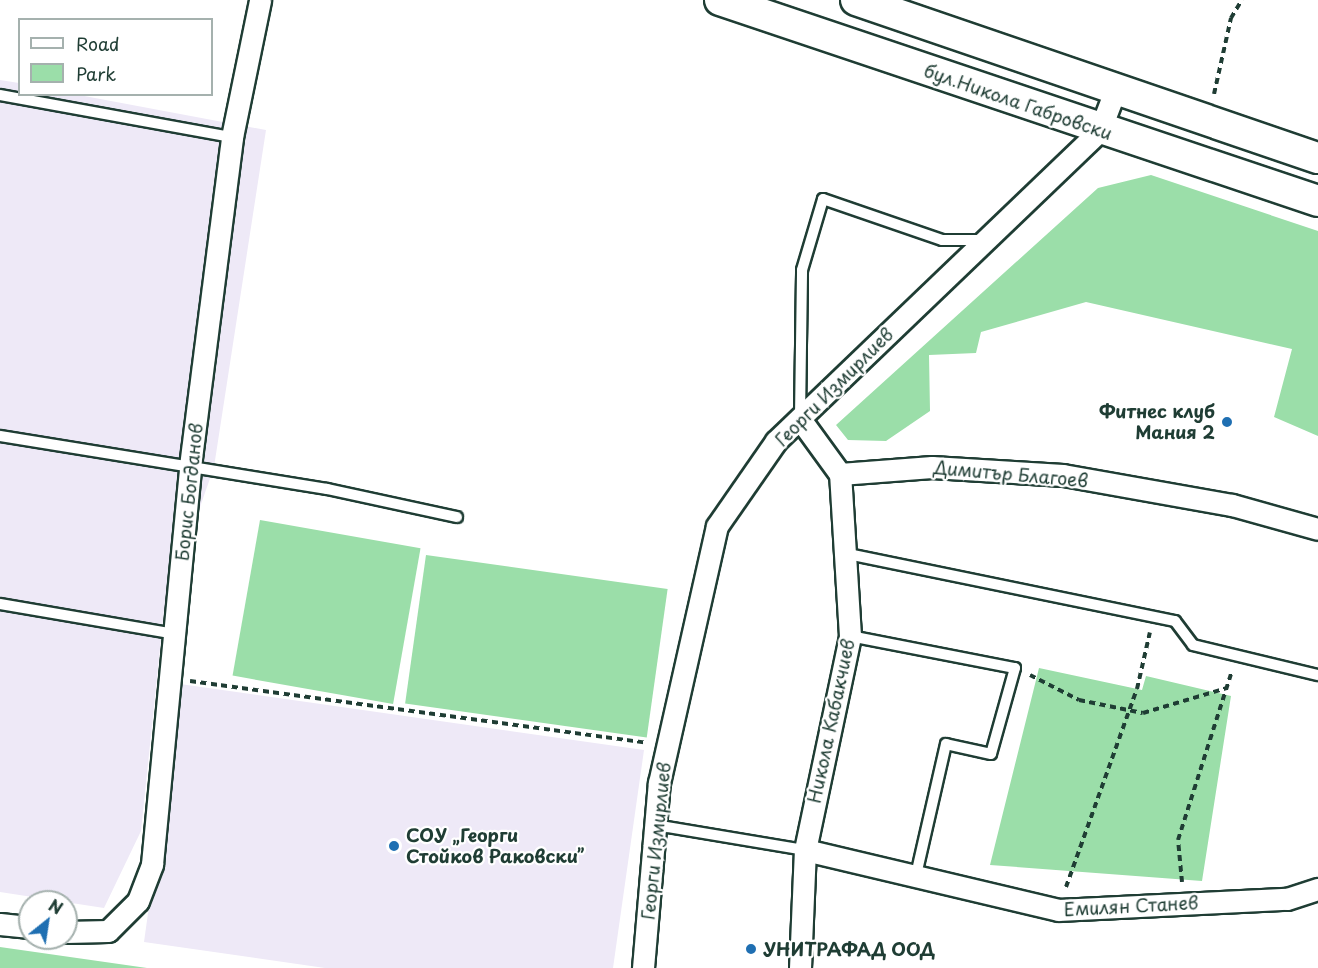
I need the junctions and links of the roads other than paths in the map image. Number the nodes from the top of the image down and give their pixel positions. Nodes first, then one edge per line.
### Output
1 (260, 0) edge
2 (720, 0) edge
3 (856, 0) edge
4 (1116, 88) junction
5 (0, 95) edge
6 (1100, 130) junction
7 (232, 137) junction
8 (1318, 158) edge
9 (1318, 201) edge
10 (985, 240) junction
11 (800, 419) junction
12 (0, 436) edge
13 (190, 466) junction
14 (840, 474) junction
15 (457, 517) dead end
16 (1318, 529) edge
17 (848, 554) junction
18 (0, 604) edge
19 (176, 634) junction
20 (850, 636) junction
21 (1318, 675) edge
22 (655, 825) junction
23 (805, 850) junction
24 (915, 879) junction
25 (1318, 889) edge
26 (0, 924) edge
27 (18, 926) edge
28 (78, 932) edge
29 (643, 968) edge
30 (800, 968) edge

1 - 7 street, Борис Богданов
2 - 6 street, бул.Никола Габровски
3 - 4 street
4 - 6 street, Георги Измирлиев
4 - 8 street
5 - 7 lane
6 - 9 street, бул.Никола Габровски
6 - 10 street, Георги Измирлиев
7 - 13 street, Борис Богданов
10 - 11 street, Георги Измирлиев
10 - 11 lane
11 - 14 street
11 - 22 street, Георги Измирлиев
12 - 13 lane
13 - 15 lane
13 - 19 street, Борис Богданов
14 - 16 street, Димитър Благоев
14 - 17 street, Никола Кабакчиев
17 - 20 street, Никола Кабакчиев
17 - 21 lane
18 - 19 lane
19 - 28 street, Борис Богданов
20 - 23 street, Никола Кабакчиев
20 - 24 lane
22 - 23 lane
22 - 29 street, Георги Измирлиев
23 - 24 street, Емилян Станев
23 - 30 street, Никола Кабакчиев
24 - 25 street, Емилян Станев
26 - 27 street

